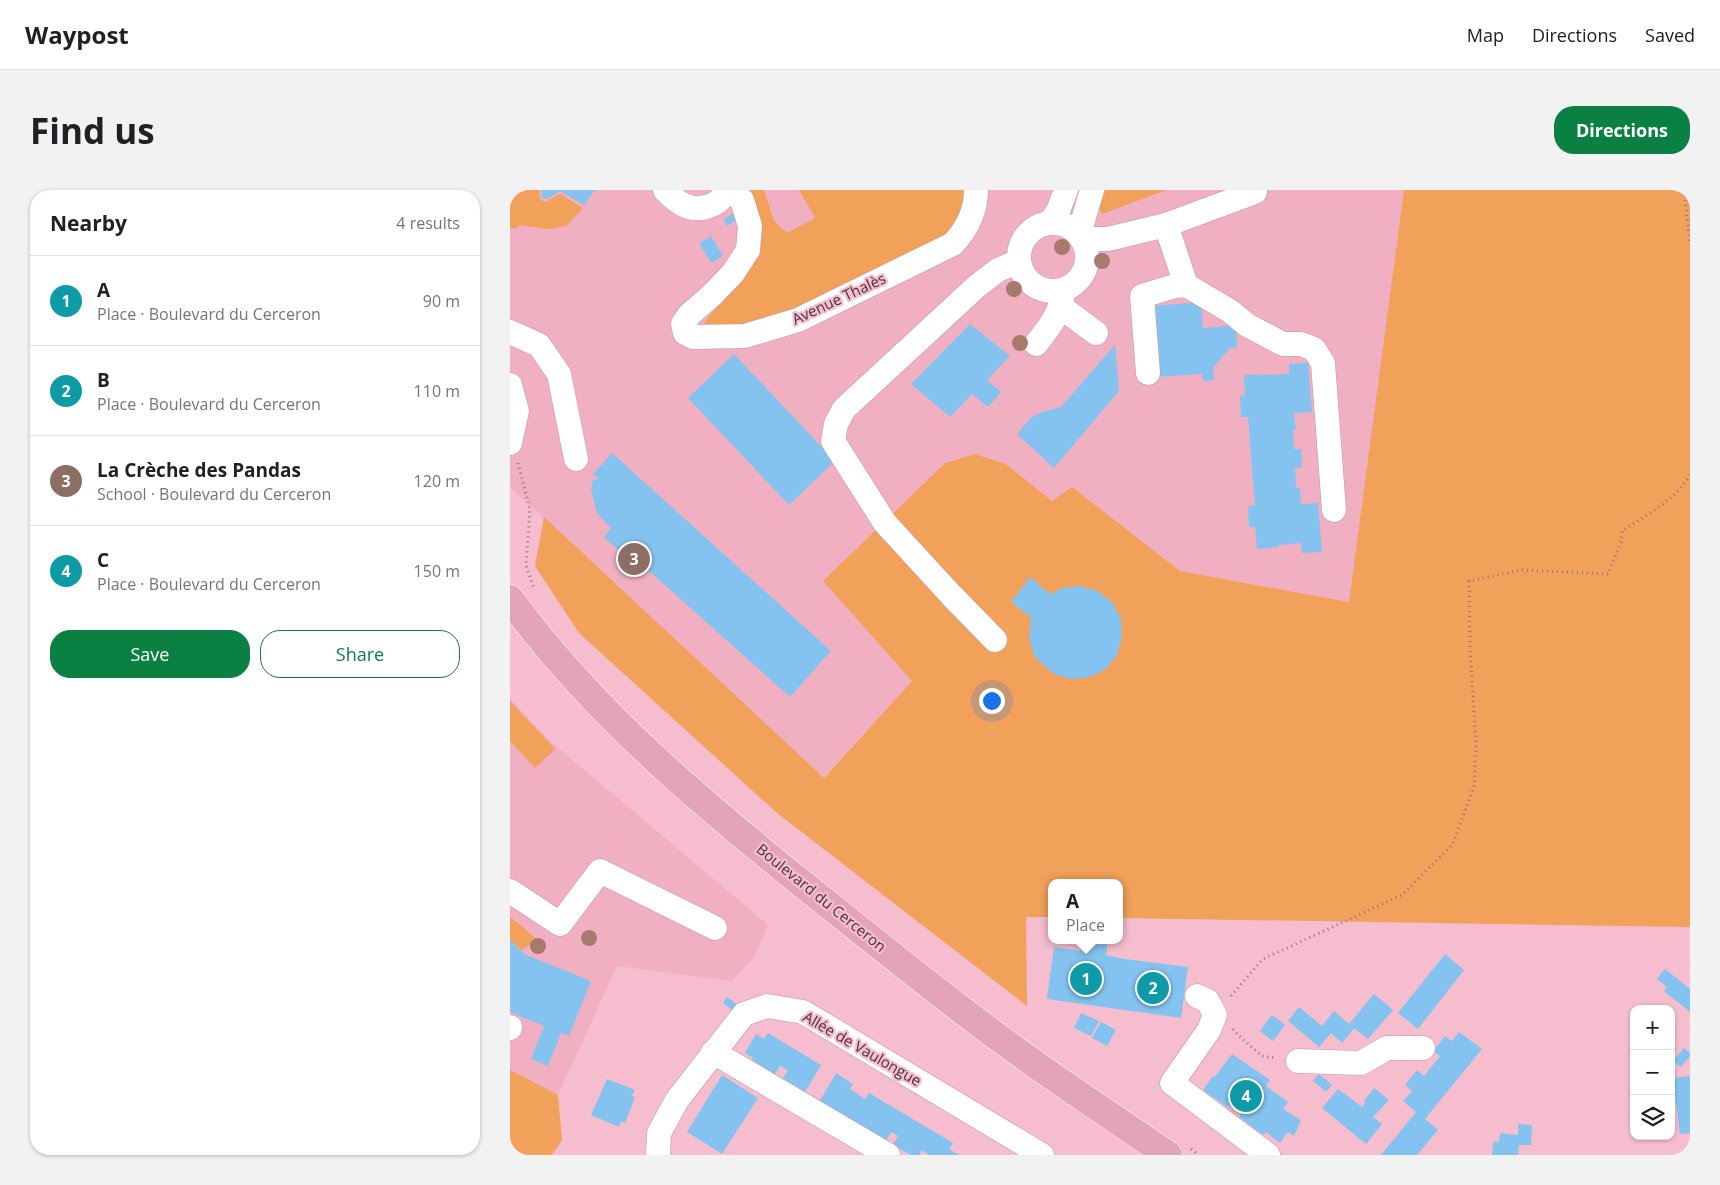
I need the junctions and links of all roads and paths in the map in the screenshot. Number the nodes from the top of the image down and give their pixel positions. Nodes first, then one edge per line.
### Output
1 (665, 190) edge
2 (729, 190) edge
3 (976, 190) edge
4 (1066, 190) edge
5 (1092, 190) edge
6 (1684, 190) edge
7 (1255, 192) dead end
8 (1050, 223) junction
9 (1166, 225) junction
10 (1080, 237) junction
11 (1690, 243) edge
12 (1018, 261) junction
13 (1186, 285) junction
14 (1062, 298) junction
15 (510, 332) edge
16 (1096, 334) dead end
17 (1036, 344) dead end
18 (1148, 373) dead end
19 (510, 385) edge
20 (513, 451) edge
21 (576, 459) dead end
22 (1690, 475) edge
23 (1334, 510) dead end
24 (537, 596) dead end
25 (510, 599) edge
26 (995, 640) dead end
27 (510, 891) edge
28 (714, 928) dead end
29 (1198, 996) dead end
30 (1224, 1003) dead end
31 (1209, 1030) junction
32 (1423, 1048) dead end
33 (713, 1052) junction
34 (1298, 1061) joint
35 (1176, 1149) edge
36 (658, 1155) edge
37 (888, 1155) edge
38 (1042, 1155) edge
39 (1199, 1155) edge
40 (1268, 1155) edge

1 - 2 street
2 - 3 street, Avenue Thalès
4 - 8 street
5 - 10 street
6 - 11 path
7 - 9 street
8 - 10 street
8 - 12 street
9 - 10 street
9 - 13 street
10 - 14 street
12 - 14 street
12 - 26 street
13 - 18 street
13 - 23 street
14 - 16 street
14 - 17 street
15 - 21 street
19 - 20 street
20 - 24 path
22 - 30 path
25 - 35 main road, Boulevard du Cerceron
27 - 28 street
29 - 31 street
31 - 34 path
31 - 40 street
32 - 34 street
33 - 36 street, Allée de Vaulongue
33 - 37 street
33 - 38 street, Allée de Vaulongue
35 - 39 path

